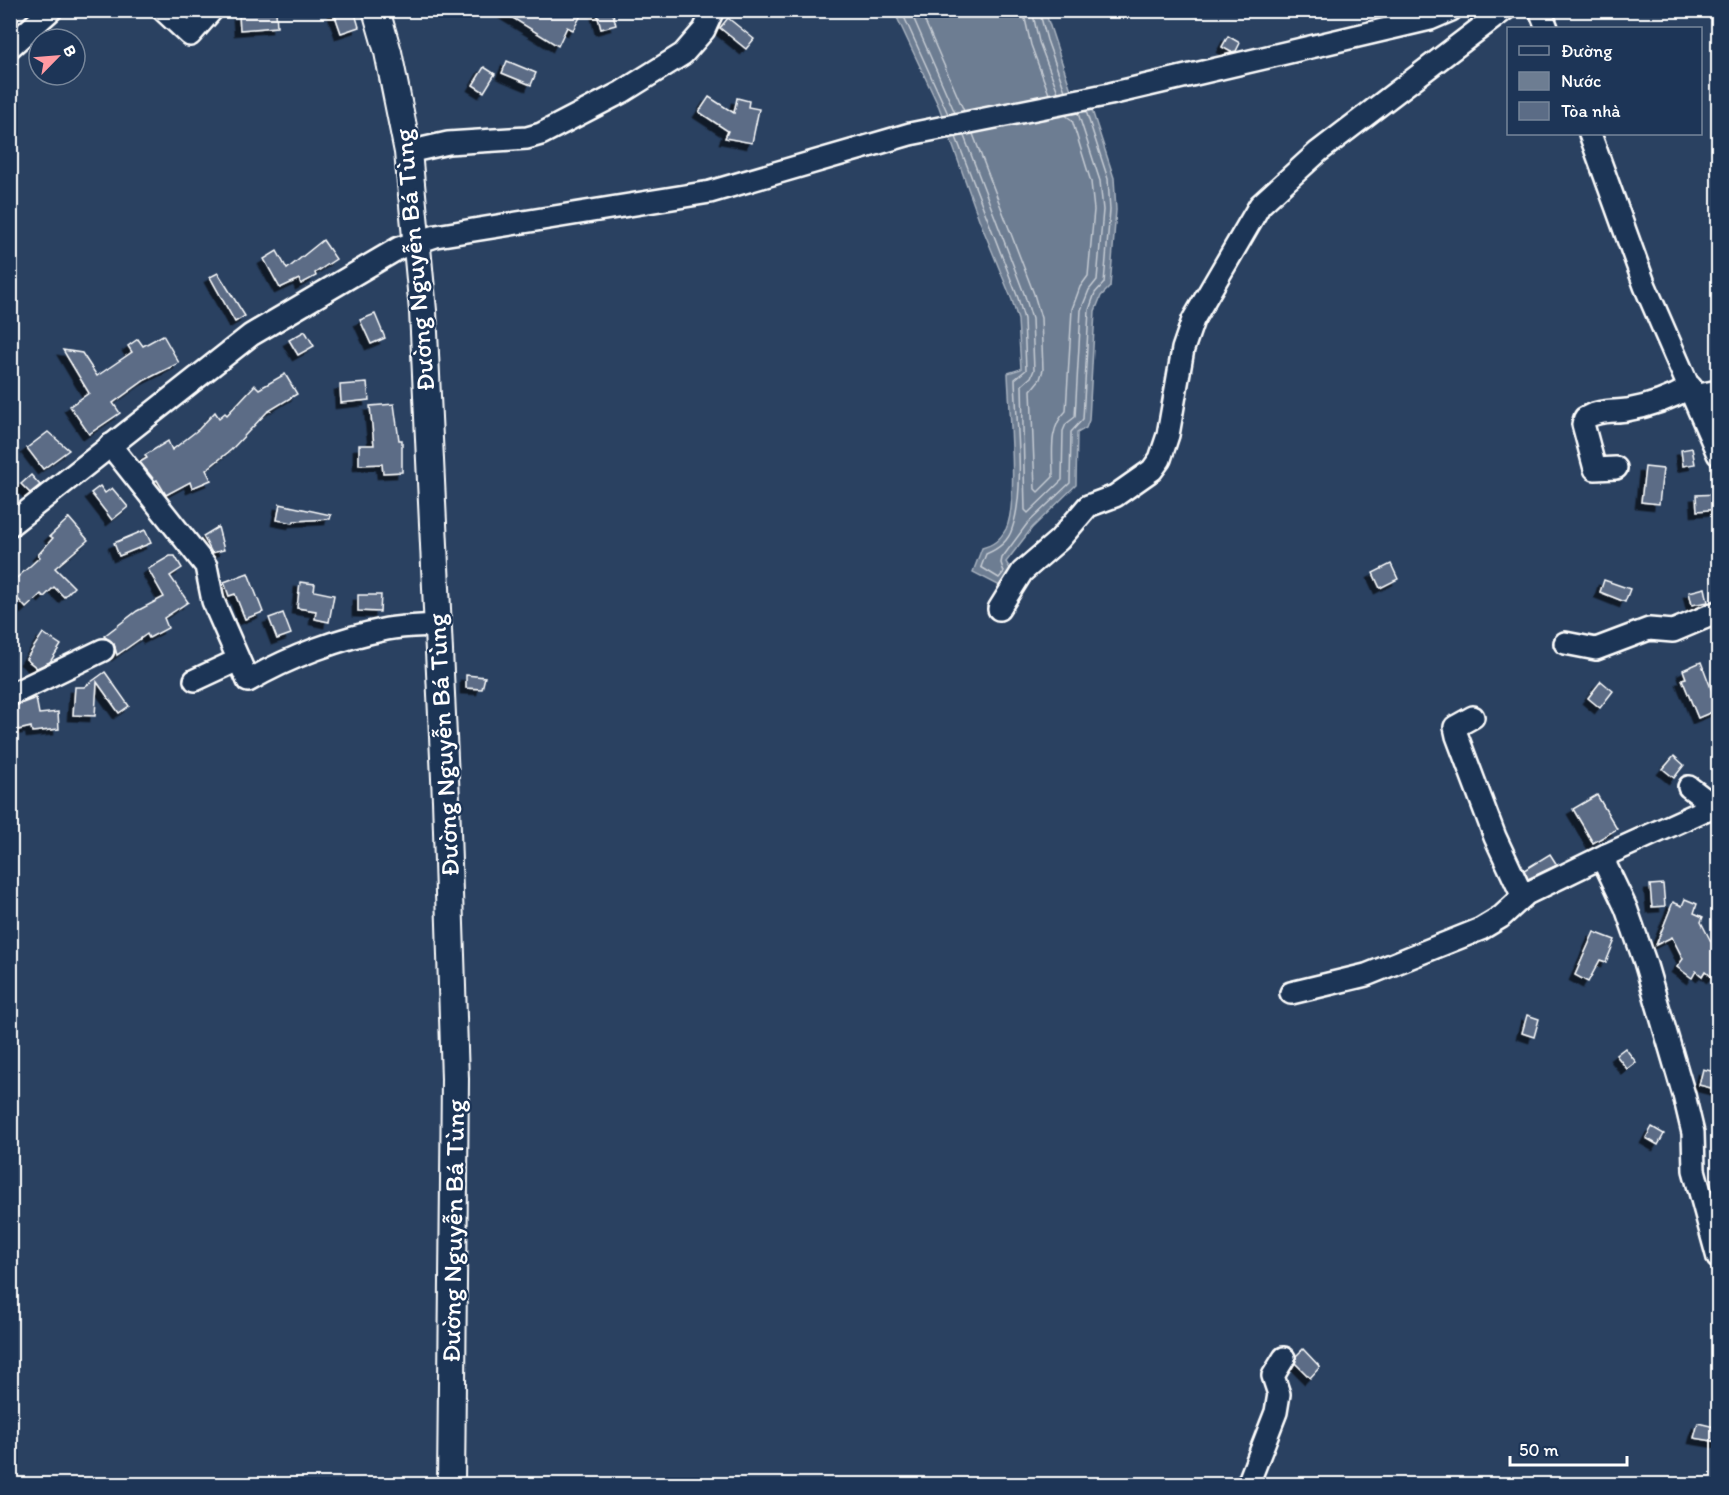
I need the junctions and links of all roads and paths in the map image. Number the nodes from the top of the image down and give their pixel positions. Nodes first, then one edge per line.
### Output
1 (51, 10) edge
2 (163, 10) edge
3 (212, 10) edge
4 (376, 10) edge
5 (713, 10) edge
6 (1450, 10) edge
7 (1504, 10) edge
8 (1540, 10) edge
9 (1547, 27) edge
10 (10, 46) edge
11 (1590, 135) edge
12 (408, 152) junction
13 (418, 242) junction
14 (1719, 391) edge
15 (1693, 392) junction
16 (1719, 427) edge
17 (110, 445) junction
18 (1719, 454) edge
19 (1616, 468) dead end
20 (10, 525) edge
21 (999, 609) dead end
22 (1719, 612) edge
23 (438, 630) junction
24 (1565, 643) dead end
25 (103, 651) dead end
26 (238, 660) junction
27 (195, 680) dead end
28 (10, 695) edge
29 (1473, 717) dead end
30 (1689, 787) dead end
31 (1716, 805) edge
32 (1606, 855) junction
33 (1523, 897) junction
34 (1291, 993) dead end
35 (1719, 1258) edge
36 (1284, 1358) dead end
37 (451, 1485) edge
38 (1248, 1485) edge

1 - 10 street
2 - 3 street
4 - 12 main road, Đường Nguyễn Bá Tùng
5 - 12 street
6 - 13 street
7 - 21 street
8 - 9 street
11 - 15 street
12 - 13 main road, Đường Nguyễn Bá Tùng
13 - 17 street
13 - 23 main road, Đường Nguyễn Bá Tùng
14 - 15 street
15 - 16 street
15 - 18 street
15 - 19 street
17 - 20 street
17 - 26 street
22 - 24 street
23 - 26 street
23 - 37 main road, Đường Nguyễn Bá Tùng
25 - 28 street
26 - 27 street
29 - 33 street
30 - 31 street
31 - 32 street
32 - 33 street
32 - 35 street
33 - 34 street
36 - 38 street

